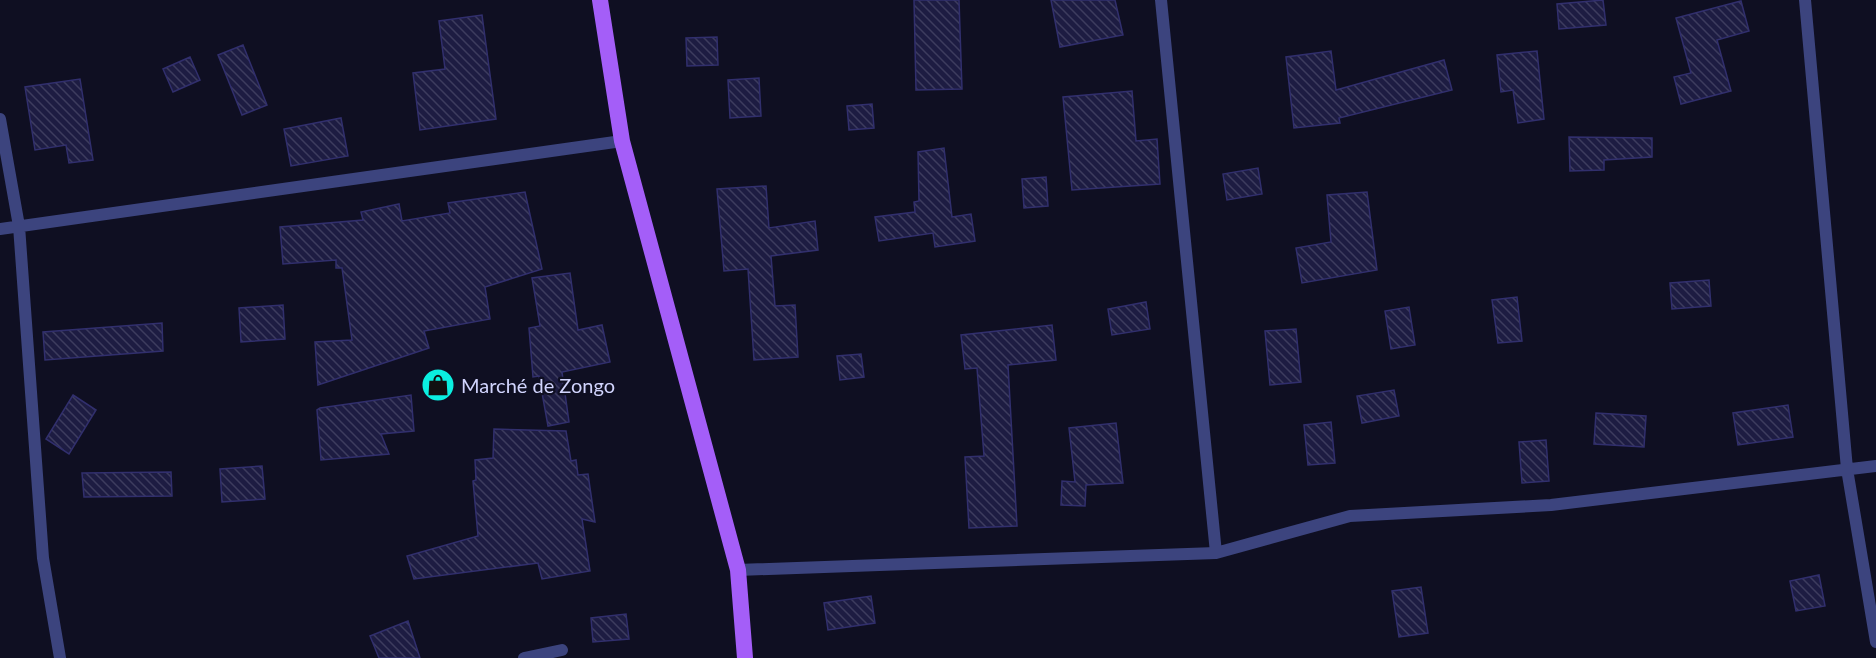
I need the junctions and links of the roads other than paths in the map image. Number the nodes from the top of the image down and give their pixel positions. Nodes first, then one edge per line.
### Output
1 (600, 0) edge
2 (1161, 0) edge
3 (1805, 0) edge
4 (0, 119) edge
5 (622, 141) junction
6 (19, 226) junction
7 (0, 229) edge
8 (1876, 466) edge
9 (1847, 469) junction
10 (1216, 553) junction
11 (738, 570) junction
12 (1876, 642) edge
13 (562, 650) dead end
14 (60, 658) edge
15 (524, 658) edge
16 (745, 658) edge

1 - 5 main road
2 - 10 street
3 - 9 street
4 - 6 street
5 - 6 street
5 - 11 main road
6 - 7 street
6 - 14 street
8 - 9 street
9 - 10 street
9 - 12 street
10 - 11 street
11 - 16 main road
13 - 15 street

